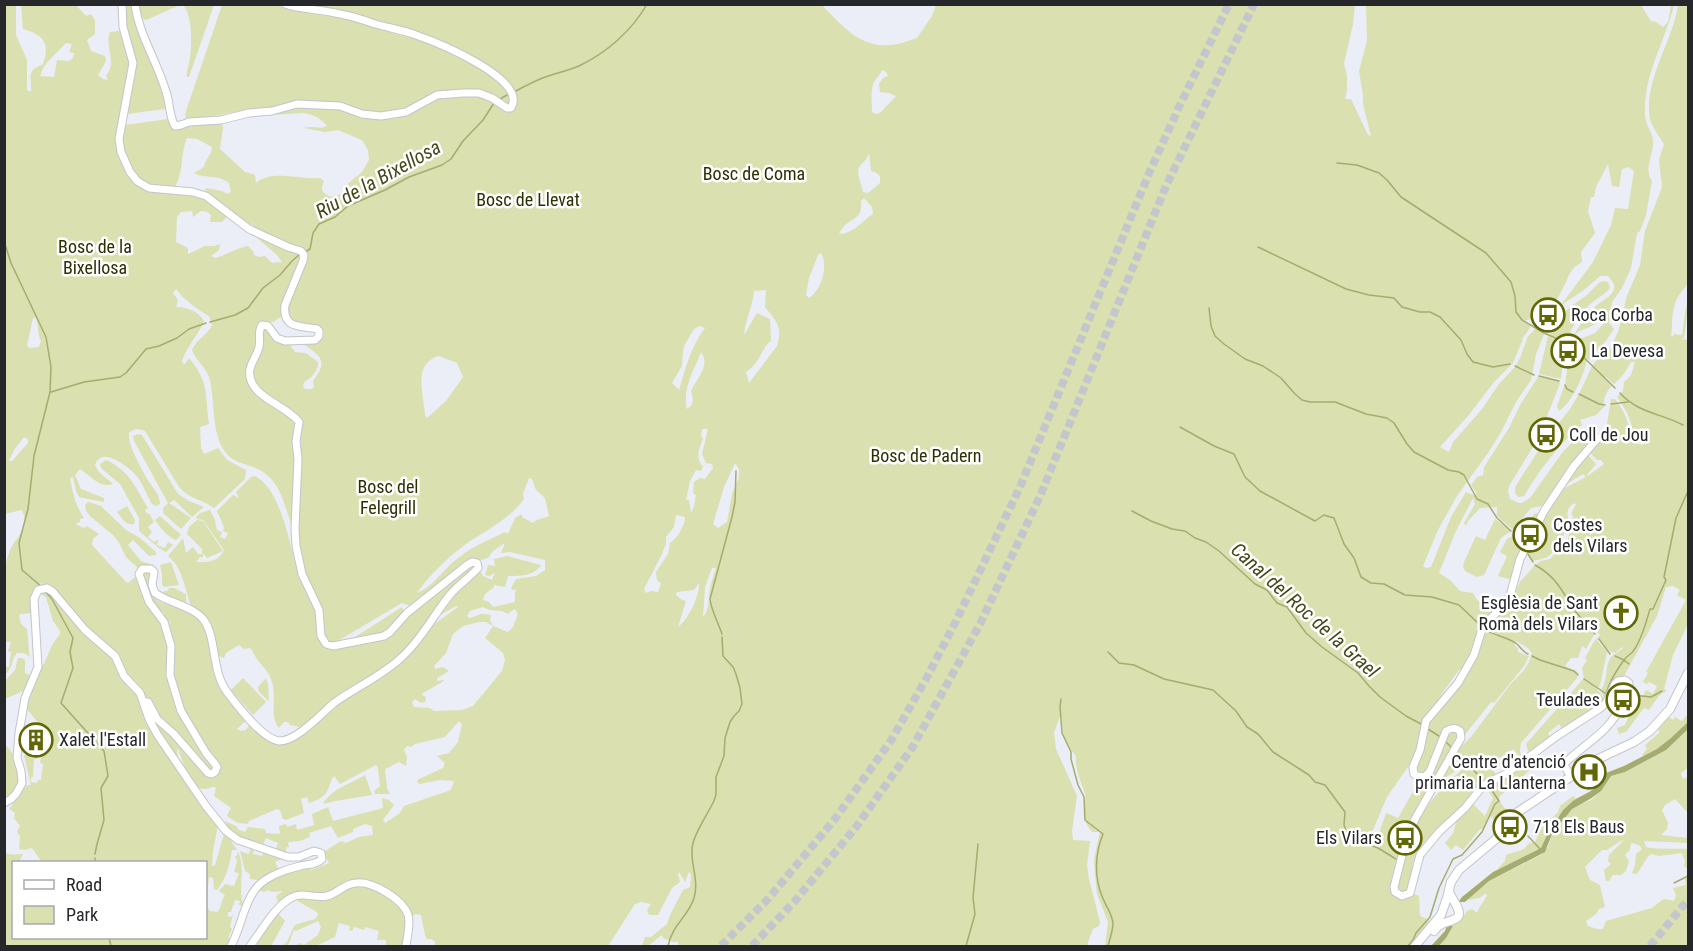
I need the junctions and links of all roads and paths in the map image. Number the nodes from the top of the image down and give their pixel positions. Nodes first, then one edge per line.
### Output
1 (122, 4) edge
2 (135, 4) edge
3 (285, 4) edge
4 (1598, 438) dead end
5 (1689, 673) edge
6 (144, 702) junction
7 (1571, 776) junction
8 (4, 803) edge
9 (1449, 890) junction
10 (1457, 907) junction
11 (1443, 909) junction
12 (1450, 921) junction
13 (1432, 930) junction
14 (231, 946) edge
15 (250, 946) edge
16 (406, 946) edge
17 (1415, 946) edge
18 (1420, 946) edge

1 - 6 main road
2 - 3 main road
4 - 7 main road
5 - 7 main road
6 - 8 main road
6 - 14 main road
7 - 9 main road
9 - 10 main road
9 - 11 main road
10 - 11 main road
10 - 12 main road
11 - 12 main road
11 - 13 main road
12 - 13 main road
13 - 17 main road
13 - 18 main road
15 - 16 main road

